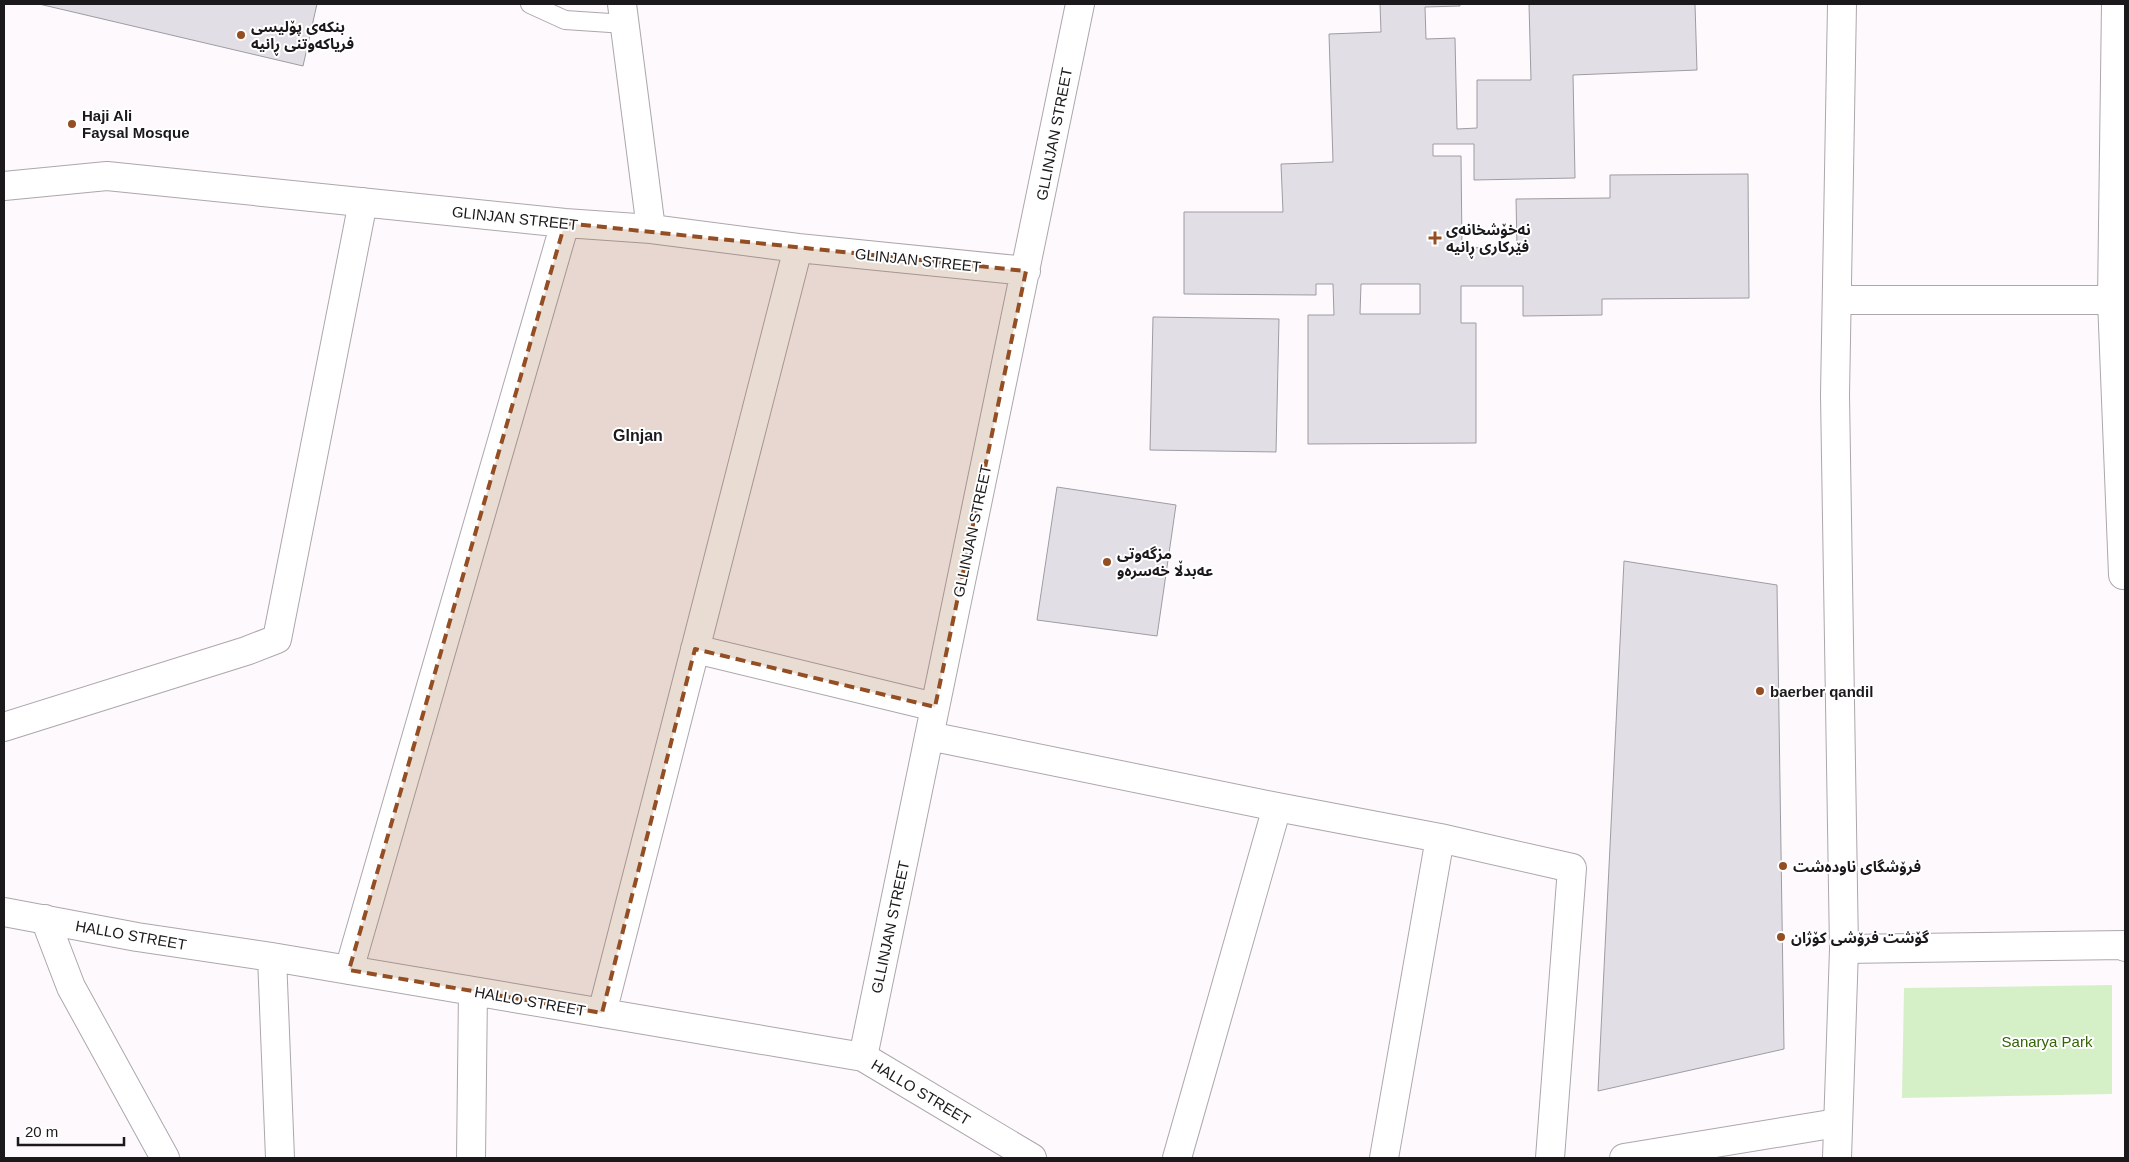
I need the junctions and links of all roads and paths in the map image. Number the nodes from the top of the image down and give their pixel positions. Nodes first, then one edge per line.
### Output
1 (530, 4) edge
2 (1080, 4) edge
3 (1842, 4) edge
4 (2116, 4) edge
5 (623, 14) edge
6 (4, 186) edge
7 (363, 202) junction
8 (565, 223) junction
9 (651, 229) junction
10 (798, 248) junction
11 (1026, 271) junction
12 (1837, 300) junction
13 (2119, 300) edge
14 (2123, 575) dead end
15 (695, 649) junction
16 (935, 707) junction
17 (4, 727) edge
18 (929, 736) junction
19 (1277, 807) junction
20 (1440, 838) junction
21 (4, 912) edge
22 (45, 919) junction
23 (2125, 947) edge
24 (1844, 949) junction
25 (272, 956) junction
26 (349, 970) junction
27 (473, 991) junction
28 (602, 1013) junction
29 (863, 1057) junction
30 (1837, 1123) junction
31 (165, 1158) edge
32 (280, 1158) edge
33 (470, 1158) edge
34 (1032, 1158) edge
35 (1177, 1158) edge
36 (1384, 1158) edge
37 (1550, 1158) edge
38 (1624, 1158) edge
39 (1837, 1158) edge

1 - 5 lane
2 - 11 street, GLLINJAN STREET
3 - 12 street
4 - 13 street
5 - 9 street
6 - 7 street, GLINJAN STREET
7 - 8 street, GLINJAN STREET
7 - 17 street
8 - 9 street, GLINJAN STREET
8 - 26 street
9 - 10 street, GLINJAN STREET
10 - 11 street, GLINJAN STREET
10 - 15 street
11 - 16 street, GLLINJAN STREET
12 - 13 street
12 - 24 street
13 - 14 street
15 - 16 street
15 - 28 street
16 - 18 street, GLLINJAN STREET
18 - 19 street
18 - 29 street, GLLINJAN STREET
19 - 20 street
19 - 35 street
20 - 36 street
20 - 37 street
21 - 22 street, HALLO STREET
22 - 25 street, HALLO STREET
22 - 31 street
23 - 24 street
24 - 30 street
25 - 26 street, HALLO STREET
25 - 32 street
26 - 27 street, HALLO STREET
27 - 28 street, HALLO STREET
27 - 33 street
28 - 29 street, HALLO STREET
29 - 34 street, HALLO STREET
30 - 38 street
30 - 39 street

